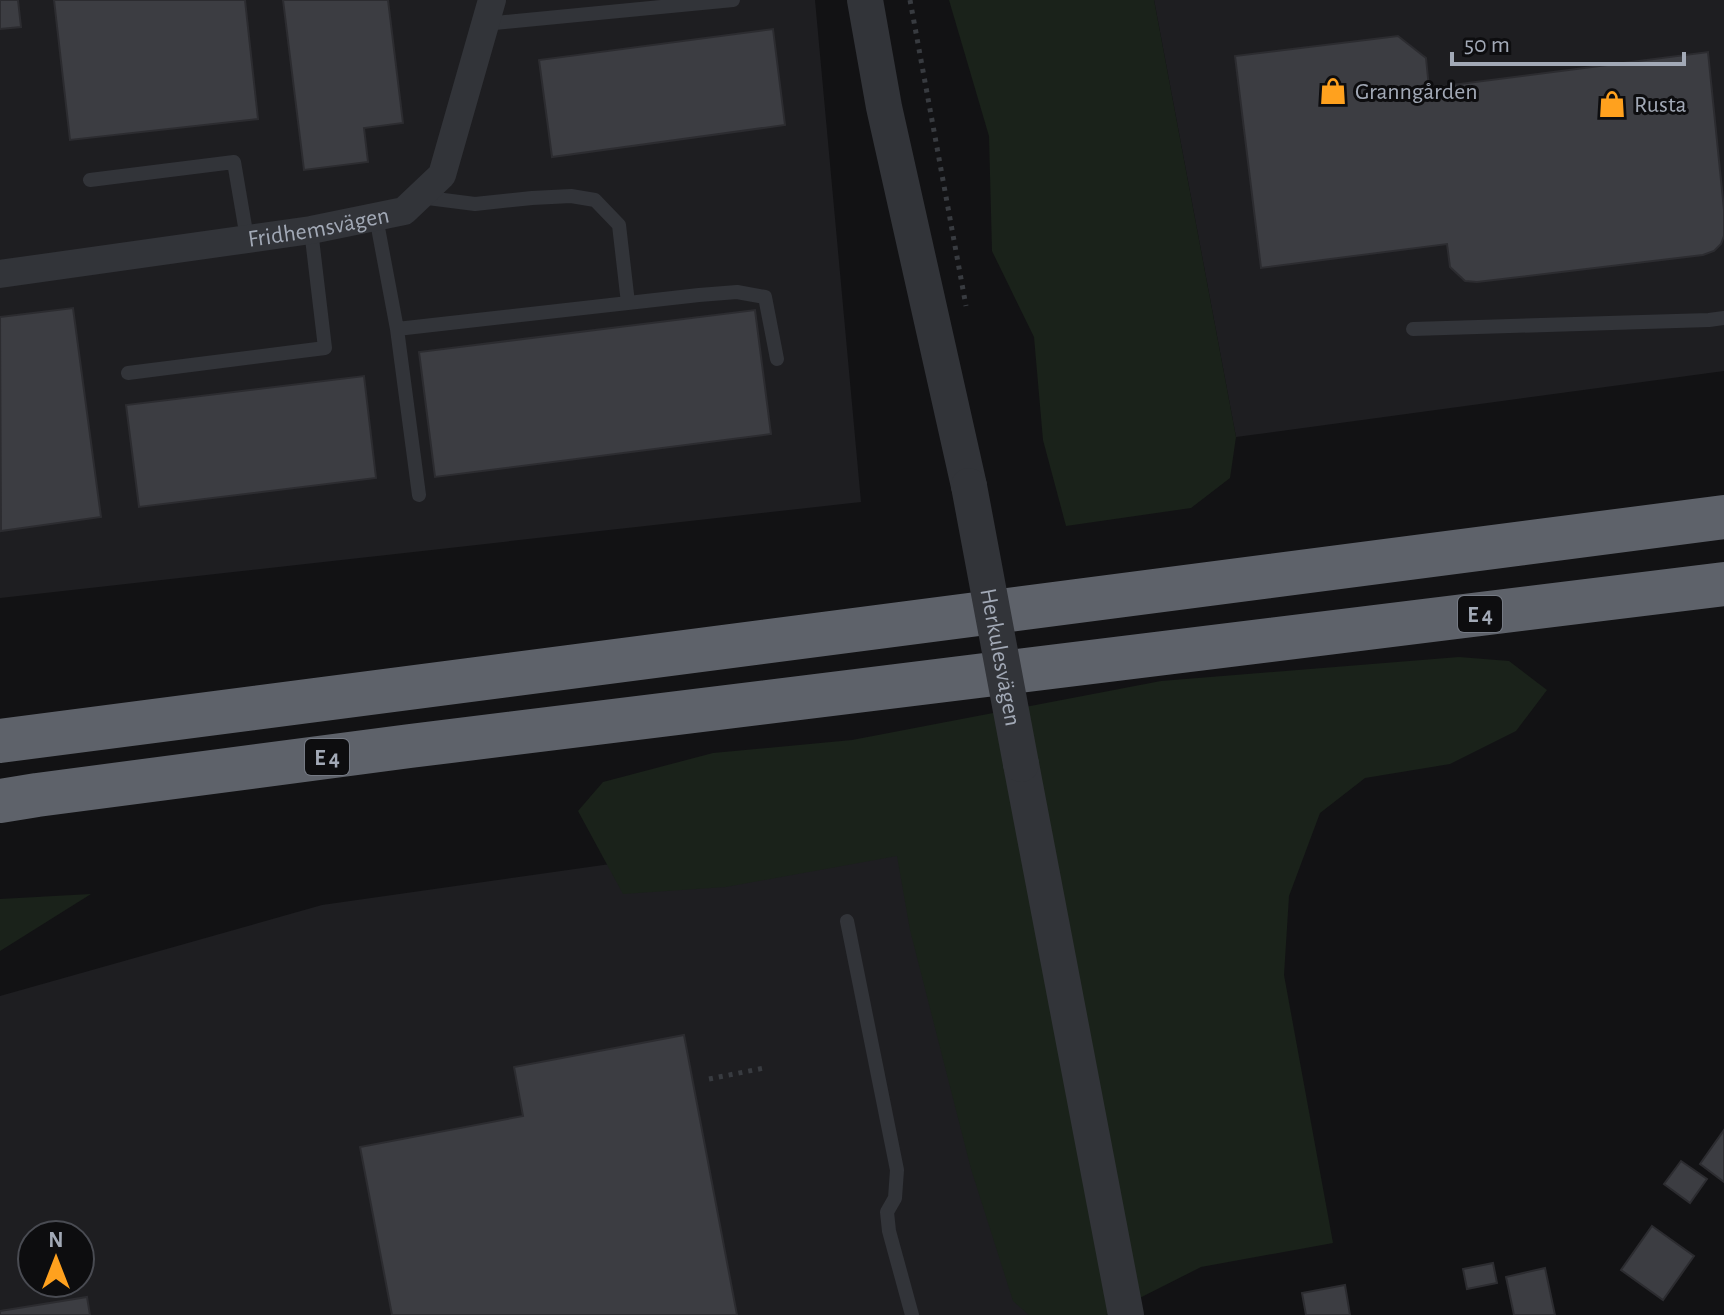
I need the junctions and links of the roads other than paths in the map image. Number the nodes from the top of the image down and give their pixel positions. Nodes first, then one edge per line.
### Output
1 (733, 0) edge
2 (865, 0) edge
3 (489, 12) edge
4 (90, 180) dead end
5 (419, 197) junction
6 (376, 217) junction
7 (311, 230) junction
8 (247, 238) junction
9 (0, 274) edge
10 (628, 303) junction
11 (1724, 318) edge
12 (397, 329) junction
13 (1413, 329) dead end
14 (777, 359) dead end
15 (128, 373) dead end
16 (419, 495) dead end
17 (1724, 517) edge
18 (1724, 584) edge
19 (0, 741) edge
20 (0, 801) edge
21 (847, 921) dead end
22 (912, 1315) edge
23 (1126, 1315) edge

1 - 3 lane
2 - 23 street, Herkulesvägen, bridge
3 - 5 street, Fridhemsvägen
4 - 8 lane
5 - 6 street, Fridhemsvägen
5 - 10 lane
6 - 7 street, Fridhemsvägen
6 - 12 lane
7 - 8 street, Fridhemsvägen
7 - 15 lane
8 - 9 street, Fridhemsvägen
10 - 12 lane
10 - 14 lane
11 - 13 lane
12 - 16 lane
17 - 19 highway
18 - 20 highway, E 4
21 - 22 lane

